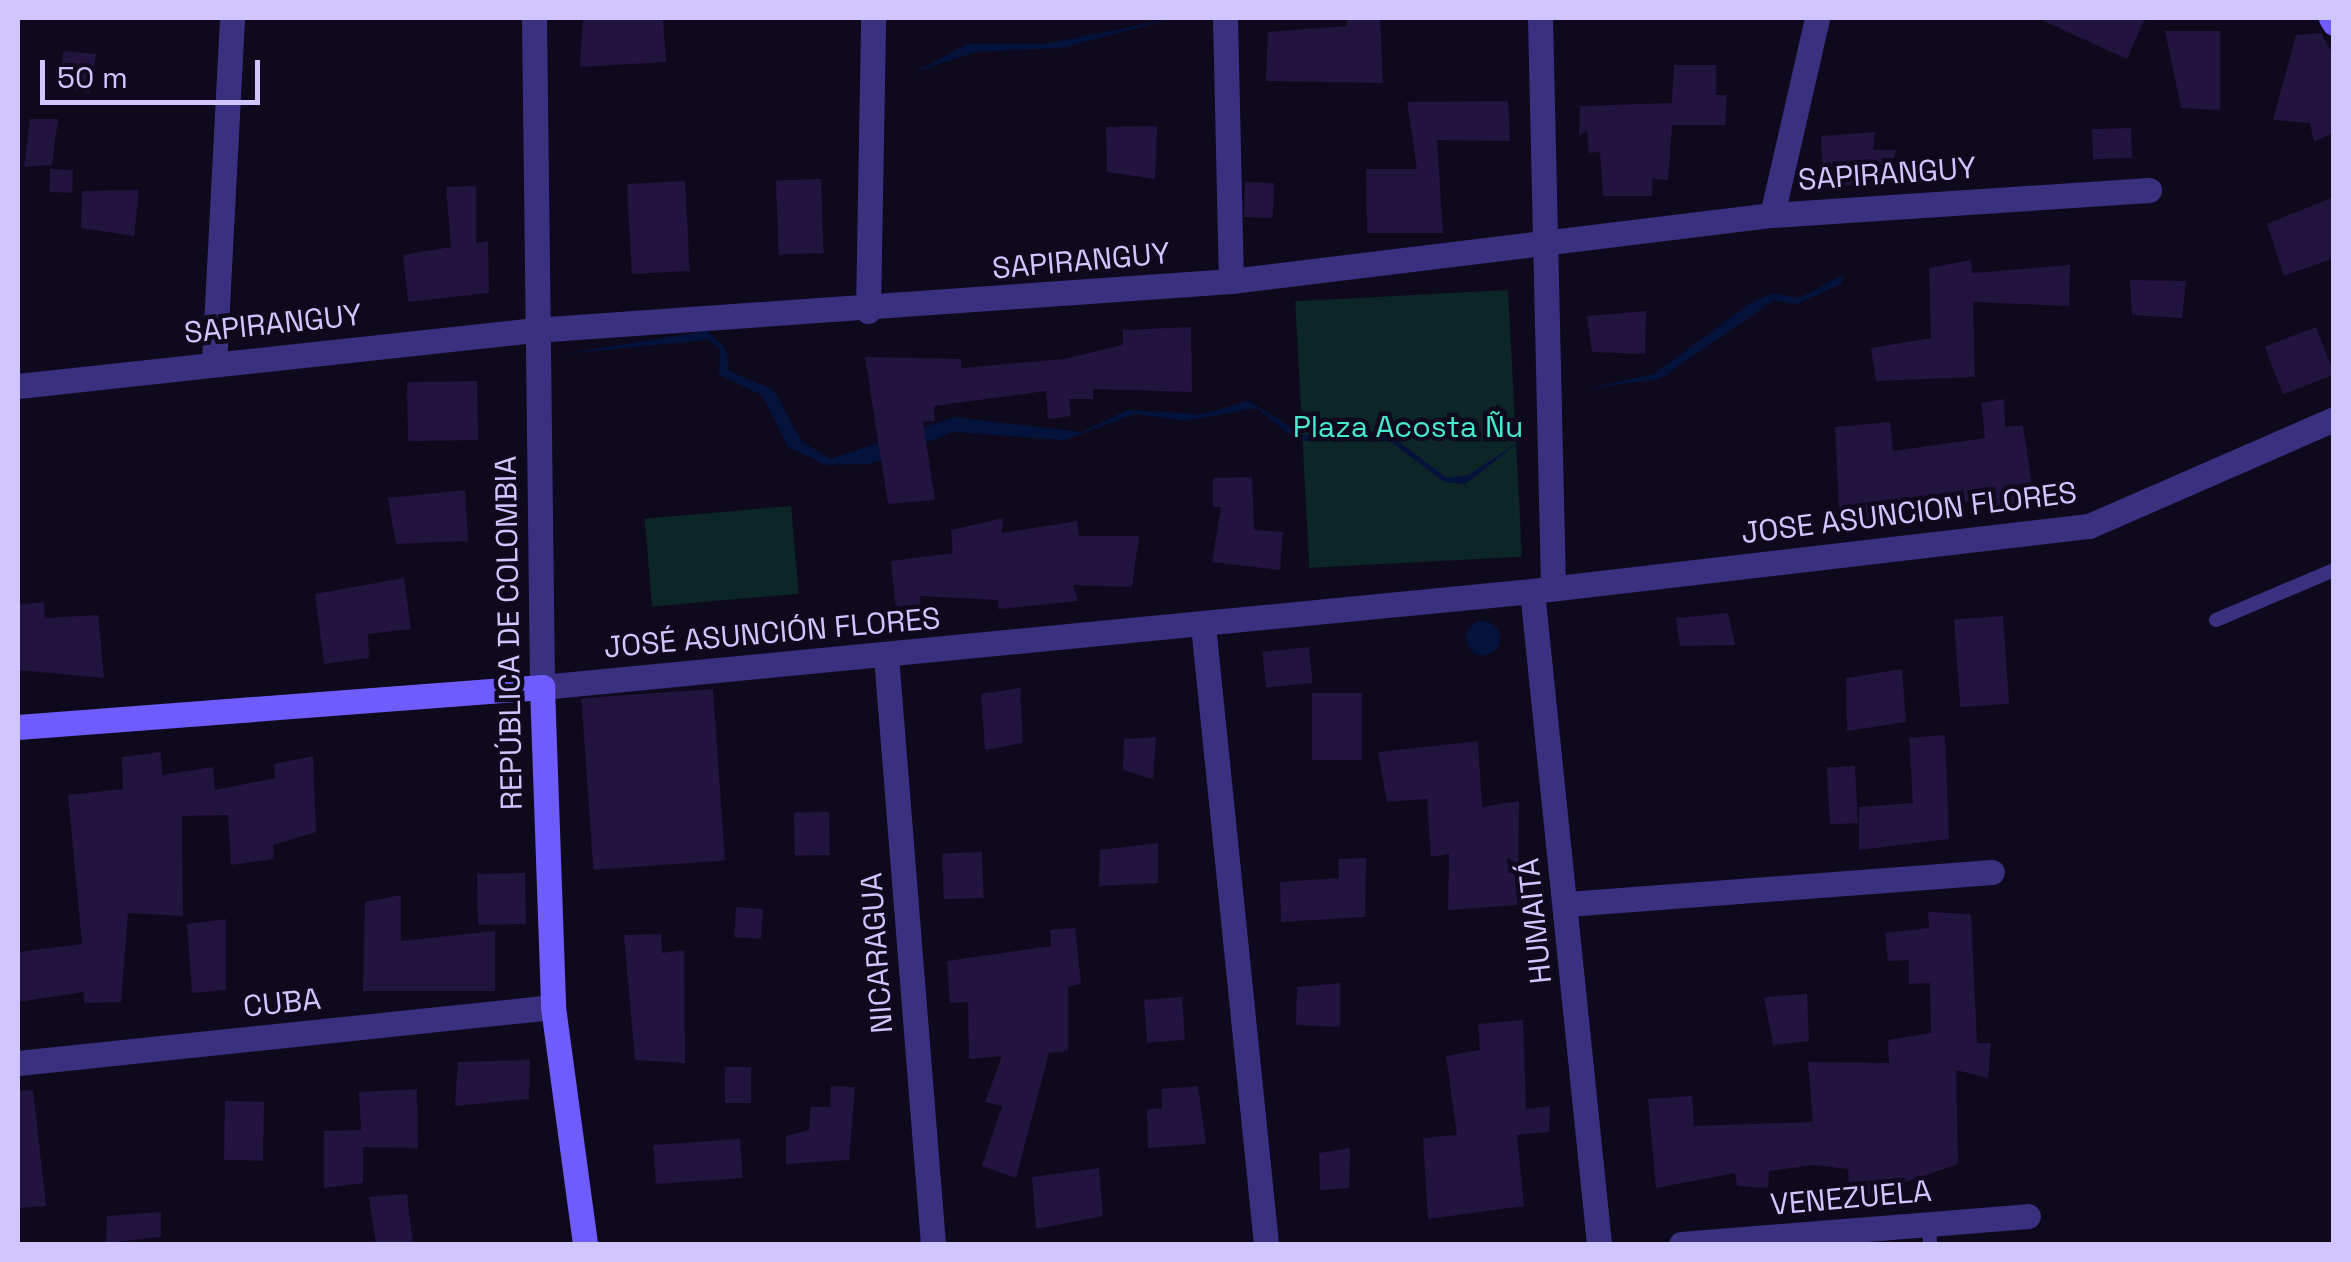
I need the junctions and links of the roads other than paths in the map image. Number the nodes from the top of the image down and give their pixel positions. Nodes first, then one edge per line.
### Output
1 (232, 18) edge
2 (534, 18) edge
3 (873, 18) edge
4 (1225, 18) edge
5 (1540, 18) edge
6 (1817, 18) edge
7 (2149, 190) dead end
8 (1772, 215) junction
9 (1542, 240) junction
10 (1231, 281) junction
11 (868, 311) junction
12 (535, 330) junction
13 (214, 362) junction
14 (18, 386) edge
15 (2334, 420) edge
16 (2334, 570) edge
17 (1542, 589) junction
18 (2216, 620) dead end
19 (1203, 625) junction
20 (886, 656) junction
21 (542, 687) junction
22 (18, 727) edge
23 (1992, 872) dead end
24 (1567, 904) junction
25 (553, 1007) junction
26 (18, 1063) edge
27 (2028, 1216) dead end
28 (1930, 1234) edge
29 (585, 1244) edge
30 (933, 1244) edge
31 (1266, 1244) edge
32 (1599, 1244) edge
33 (1681, 1244) edge

1 - 13 street
2 - 12 street, REPÚBLICA DE COLOMBIA
3 - 11 street
4 - 10 street
5 - 9 street, HUMAITÁ
6 - 8 street
7 - 8 street, SAPIRANGUY
8 - 9 street, SAPIRANGUY
9 - 10 street, SAPIRANGUY
9 - 17 street, HUMAITÁ
10 - 11 street, SAPIRANGUY
11 - 12 street, SAPIRANGUY
12 - 13 street, SAPIRANGUY
12 - 21 street, REPÚBLICA DE COLOMBIA
13 - 14 street, SAPIRANGUY
15 - 17 street, JOSE ASUNCION FLORES
16 - 18 lane
17 - 19 street, JOSÉ ASUNCIÓN FLORES
17 - 24 street, HUMAITÁ
19 - 20 street, JOSÉ ASUNCIÓN FLORES
19 - 31 street
20 - 21 street, JOSÉ ASUNCIÓN FLORES
20 - 30 street, NICARAGUA
21 - 22 street, JOSÉ ASUNCIÓN FLORES
21 - 25 street, REPÚBLICA DE COLOMBIA
23 - 24 street
24 - 32 street, HUMAITÁ
25 - 26 street, CUBA
25 - 29 street, REPÚBLICA DE COLOMBIA
27 - 28 street, VENEZUELA
28 - 33 street, VENEZUELA

